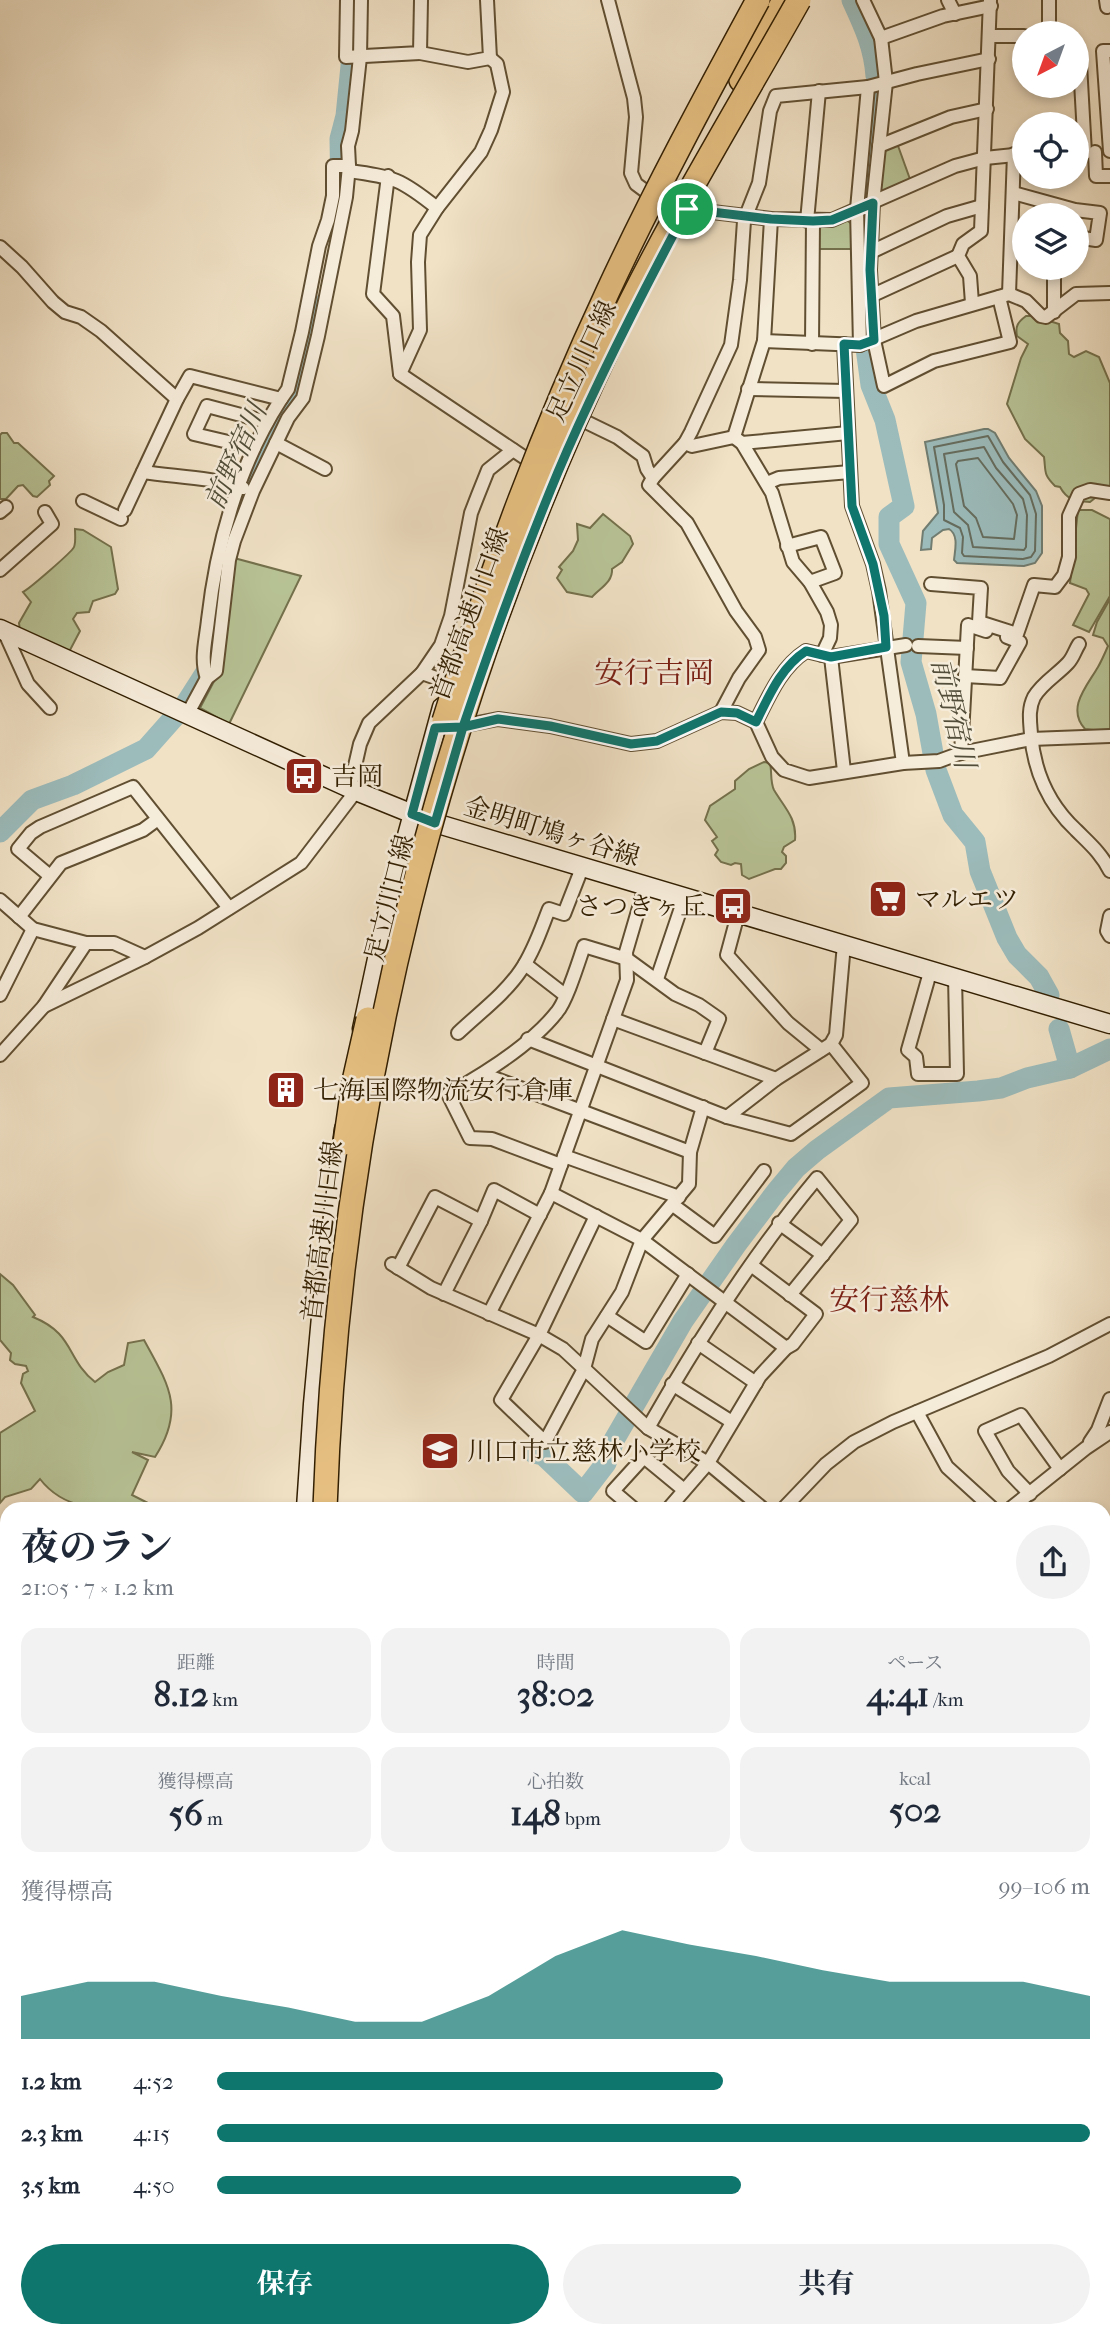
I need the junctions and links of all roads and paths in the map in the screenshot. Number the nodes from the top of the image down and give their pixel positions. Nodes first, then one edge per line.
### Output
1 (347, 0) edge
2 (360, 0) edge
3 (421, 0) edge
4 (487, 0) edge
5 (608, 0) edge
6 (757, 0) edge
7 (771, 0) edge
8 (784, 0) edge
9 (802, 0) edge
10 (863, 0) edge
11 (948, 0) edge
12 (1049, 0) edge
13 (1106, 0) edge
14 (991, 3) edge
15 (1110, 6) edge
16 (955, 14) junction
17 (1049, 21) edge
18 (990, 36) junction
19 (1012, 36) edge
20 (881, 38) junction
21 (1110, 51) edge
22 (420, 53) junction
23 (360, 57) junction
24 (490, 58) junction
25 (989, 59) junction
26 (886, 82) junction
27 (868, 87) junction
28 (819, 91) junction
29 (987, 109) junction
30 (703, 136) junction
31 (879, 146) junction
32 (1110, 151) edge
33 (1089, 152) edge
34 (1012, 155) edge
35 (985, 158) junction
36 (1089, 161) edge
37 (349, 168) junction
38 (388, 176) junction
39 (1110, 176) edge
40 (1014, 189) edge
41 (648, 193) junction
42 (1013, 193) junction
43 (873, 203) junction
44 (1049, 203) edge
45 (1096, 204) dead end
46 (982, 206) junction
47 (1110, 206) edge
48 (437, 208) junction
49 (687, 209) junction
50 (857, 209) junction
51 (1089, 212) edge
52 (747, 216) junction
53 (771, 219) junction
54 (810, 221) junction
55 (1089, 239) edge
56 (1010, 245) joint
57 (0, 247) edge
58 (871, 252) junction
59 (958, 257) junction
60 (1054, 280) edge
61 (602, 292) junction
62 (1110, 293) edge
63 (873, 295) junction
64 (1004, 295) junction
65 (972, 303) junction
66 (635, 307) junction
67 (1054, 312) junction
68 (302, 332) junction
69 (318, 336) junction
70 (874, 340) junction
71 (764, 341) junction
72 (812, 344) junction
73 (844, 344) junction
74 (860, 345) junction
75 (400, 374) junction
76 (748, 389) junction
77 (846, 391) junction
78 (177, 399) junction
79 (281, 399) junction
80 (582, 420) junction
81 (267, 422) junction
82 (848, 433) junction
83 (738, 440) junction
84 (276, 443) junction
85 (685, 443) junction
86 (254, 449) junction
87 (513, 450) junction
88 (531, 463) junction
89 (325, 469) dead end
90 (143, 472) junction
91 (850, 472) junction
92 (653, 478) junction
93 (767, 483) junction
94 (237, 486) junction
95 (253, 491) junction
96 (1110, 493) edge
97 (83, 501) dead end
98 (46, 512) dead end
99 (787, 546) junction
100 (0, 570) edge
101 (810, 582) junction
102 (931, 584) dead end
103 (2, 630) edge
104 (1079, 644) dead end
105 (886, 647) junction
106 (967, 648) junction
107 (827, 656) junction
108 (422, 673) junction
109 (965, 676) junction
110 (207, 678) junction
111 (450, 683) junction
112 (50, 708) dead end
113 (721, 712) junction
114 (187, 713) junction
115 (756, 722) junction
116 (463, 727) junction
117 (435, 728) junction
118 (1110, 736) edge
119 (1031, 739) junction
120 (961, 753) junction
121 (903, 763) junction
122 (845, 772) junction
123 (353, 790) junction
124 (412, 814) junction
125 (158, 819) junction
126 (435, 823) junction
127 (582, 868) junction
128 (1110, 871) edge
129 (50, 876) junction
130 (645, 887) junction
131 (684, 898) junction
132 (0, 901) edge
133 (229, 908) junction
134 (738, 914) junction
135 (1110, 916) edge
136 (19, 917) junction
137 (33, 929) junction
138 (1110, 936) edge
139 (86, 943) junction
140 (844, 944) junction
141 (145, 957) junction
142 (627, 959) junction
143 (525, 964) junction
144 (931, 970) junction
145 (956, 976) junction
146 (657, 979) junction
147 (0, 995) edge
148 (565, 995) junction
149 (44, 1006) junction
150 (613, 1019) junction
151 (1110, 1024) edge
152 (458, 1033) dead end
153 (528, 1039) junction
154 (826, 1047) junction
155 (705, 1053) junction
156 (0, 1055) edge
157 (597, 1065) junction
158 (483, 1074) junction
159 (776, 1079) junction
160 (704, 1107) junction
161 (580, 1111) junction
162 (727, 1117) junction
163 (690, 1152) junction
164 (563, 1160) junction
165 (764, 1171) dead end
166 (551, 1193) junction
167 (676, 1201) junction
168 (540, 1215) junction
169 (596, 1216) junction
170 (481, 1221) junction
171 (779, 1223) junction
172 (642, 1240) junction
173 (823, 1255) junction
174 (751, 1265) junction
175 (688, 1274) junction
176 (444, 1294) junction
177 (790, 1295) junction
178 (725, 1300) junction
179 (489, 1314) junction
180 (607, 1316) junction
181 (1110, 1324) edge
182 (539, 1335) junction
183 (698, 1343) junction
184 (786, 1348) junction
185 (584, 1369) junction
186 (756, 1383) junction
187 (672, 1384) junction
188 (1110, 1399) edge
189 (917, 1412) junction
190 (732, 1422) junction
191 (648, 1427) junction
192 (1110, 1432) edge
193 (1086, 1448) junction
194 (708, 1463) junction
195 (1060, 1469) junction
196 (684, 1490) junction
197 (1030, 1494) junction
198 (308, 1502) edge
199 (308, 1502) edge
200 (325, 1502) edge
201 (331, 1502) edge
202 (626, 1502) edge
203 (674, 1502) edge
204 (755, 1502) edge
205 (790, 1502) edge
206 (985, 1502) edge
207 (1019, 1502) edge

1 - 23 street
2 - 23 street
3 - 22 street
4 - 24 street
5 - 41 street
6 - 41 main road, 足立川口線
6 - 198 highway, 首都高速川口線, bridge
7 - 30 highway
8 - 30 highway
9 - 49 main road, 足立川口線
9 - 200 highway, 首都高速川口線, bridge
10 - 20 street
11 - 16 street
12 - 17 street
13 - 15 street
14 - 16 street
14 - 18 street
16 - 20 street
18 - 19 street
18 - 25 street
20 - 26 street
21 - 32 street
22 - 23 street
22 - 24 street
23 - 37 street
24 - 48 street
25 - 26 street
25 - 29 street
26 - 27 street
26 - 31 street
27 - 28 street
27 - 50 street
28 - 52 street
28 - 54 street
29 - 31 street
29 - 35 street
30 - 61 highway
30 - 66 highway
31 - 43 street
32 - 33 street
34 - 35 street
35 - 43 street
35 - 46 street
36 - 39 street
37 - 38 street
37 - 68 street
37 - 69 street
38 - 48 street
38 - 75 street
40 - 42 street
41 - 61 main road, 足立川口線
42 - 44 street
42 - 56 street
43 - 50 street
43 - 58 street
45 - 47 street
46 - 58 street
46 - 59 street
48 - 75 street
49 - 52 street
49 - 66 main road, 足立川口線
50 - 54 street
50 - 74 street
51 - 55 street
52 - 53 street
52 - 85 street
53 - 54 street
53 - 71 street
54 - 72 street
56 - 64 street
57 - 78 street
58 - 63 street
59 - 63 street
59 - 65 street
60 - 67 street
61 - 88 main road, 足立川口線
62 - 67 street
63 - 70 street
64 - 65 street
64 - 67 street
64 - 70 street
65 - 70 street
66 - 80 main road, 足立川口線
68 - 69 street
68 - 79 street
69 - 84 street
70 - 74 street
71 - 72 street
71 - 76 street
72 - 73 street
73 - 74 street
73 - 77 street
75 - 87 street
76 - 77 street
76 - 83 street
77 - 82 street
78 - 79 street
78 - 90 street
79 - 81 street
80 - 92 street
80 - 116 main road, 足立川口線
81 - 86 street
81 - 86 street
82 - 83 street
82 - 91 street
83 - 85 street
83 - 93 street
84 - 89 street
84 - 95 street
85 - 92 street
86 - 94 street
87 - 88 street
87 - 108 street
88 - 111 main road, 足立川口線
90 - 94 street
90 - 97 street
91 - 93 street
91 - 105 street
92 - 113 street
93 - 99 street
94 - 95 street
94 - 110 street
95 - 110 street
96 - 102 street
98 - 100 street
99 - 101 street
99 - 101 street
101 - 107 street
103 - 112 street
103 - 114 main road, 金明町鳩ヶ谷線
104 - 119 street
105 - 106 street
105 - 107 street
105 - 121 street
106 - 109 street
106 - 109 street
107 - 115 street
107 - 122 street
108 - 111 street
108 - 123 street
109 - 120 street
110 - 114 street
111 - 117 main road, 足立川口線
113 - 115 street
113 - 116 street
114 - 123 main road, 金明町鳩ヶ谷線
115 - 122 street
116 - 117 street
116 - 126 main road, 足立川口線
117 - 124 main road, 足立川口線
118 - 119 street
119 - 120 street
119 - 128 street
120 - 121 street
121 - 122 street
123 - 124 main road, 金明町鳩ヶ谷線
123 - 133 street
124 - 126 main road, 金明町鳩ヶ谷線
124 - 199 main road, 足立川口線
125 - 129 street
125 - 129 street
125 - 133 street
126 - 127 main road, 金明町鳩ヶ谷線
126 - 201 main road, 足立川口線
127 - 130 main road, 金明町鳩ヶ谷線
127 - 143 street
129 - 136 street
130 - 131 main road, 金明町鳩ヶ谷線
130 - 142 street
131 - 134 main road, 金明町鳩ヶ谷線
131 - 146 street
132 - 136 street
133 - 141 street
134 - 140 main road, 金明町鳩ヶ谷線
134 - 154 street
135 - 138 street
136 - 137 street
137 - 139 street
137 - 147 street
139 - 141 street
139 - 149 street
140 - 144 main road, 金明町鳩ヶ谷線
140 - 154 street
141 - 149 street
142 - 146 street
142 - 148 street
142 - 150 street
143 - 148 street
143 - 152 street
144 - 145 main road, 金明町鳩ヶ谷線
144 - 145 street
145 - 151 main road, 金明町鳩ヶ谷線
146 - 155 street
148 - 153 street
149 - 156 street
150 - 155 street
150 - 157 street
153 - 157 street
153 - 158 street
154 - 159 street
154 - 162 street
155 - 159 street
157 - 160 street
157 - 161 street
158 - 161 street
158 - 164 street
159 - 162 street
160 - 162 street
160 - 163 street
161 - 163 street
161 - 164 street
163 - 167 street
164 - 166 street
164 - 167 street
165 - 167 street
166 - 168 street
166 - 169 street
167 - 172 street
168 - 170 street
168 - 179 street
169 - 172 street
169 - 182 street
170 - 176 street
170 - 176 street
171 - 173 street
171 - 173 street
171 - 174 street
172 - 175 street
172 - 180 street
173 - 177 street
174 - 177 street
174 - 178 street
175 - 178 street
175 - 180 street
176 - 179 street
177 - 184 street
178 - 183 street
178 - 184 street
179 - 182 street
180 - 185 street
181 - 189 street
182 - 185 street
182 - 185 street
183 - 186 street
183 - 187 street
184 - 186 street
185 - 191 street
186 - 190 street
187 - 190 street
187 - 191 street
188 - 193 street
189 - 205 street
189 - 206 street
190 - 194 street
191 - 194 street
192 - 193 street
193 - 195 street
194 - 196 street
194 - 204 street
195 - 197 street
195 - 197 street
196 - 202 street
196 - 203 street
197 - 207 street

